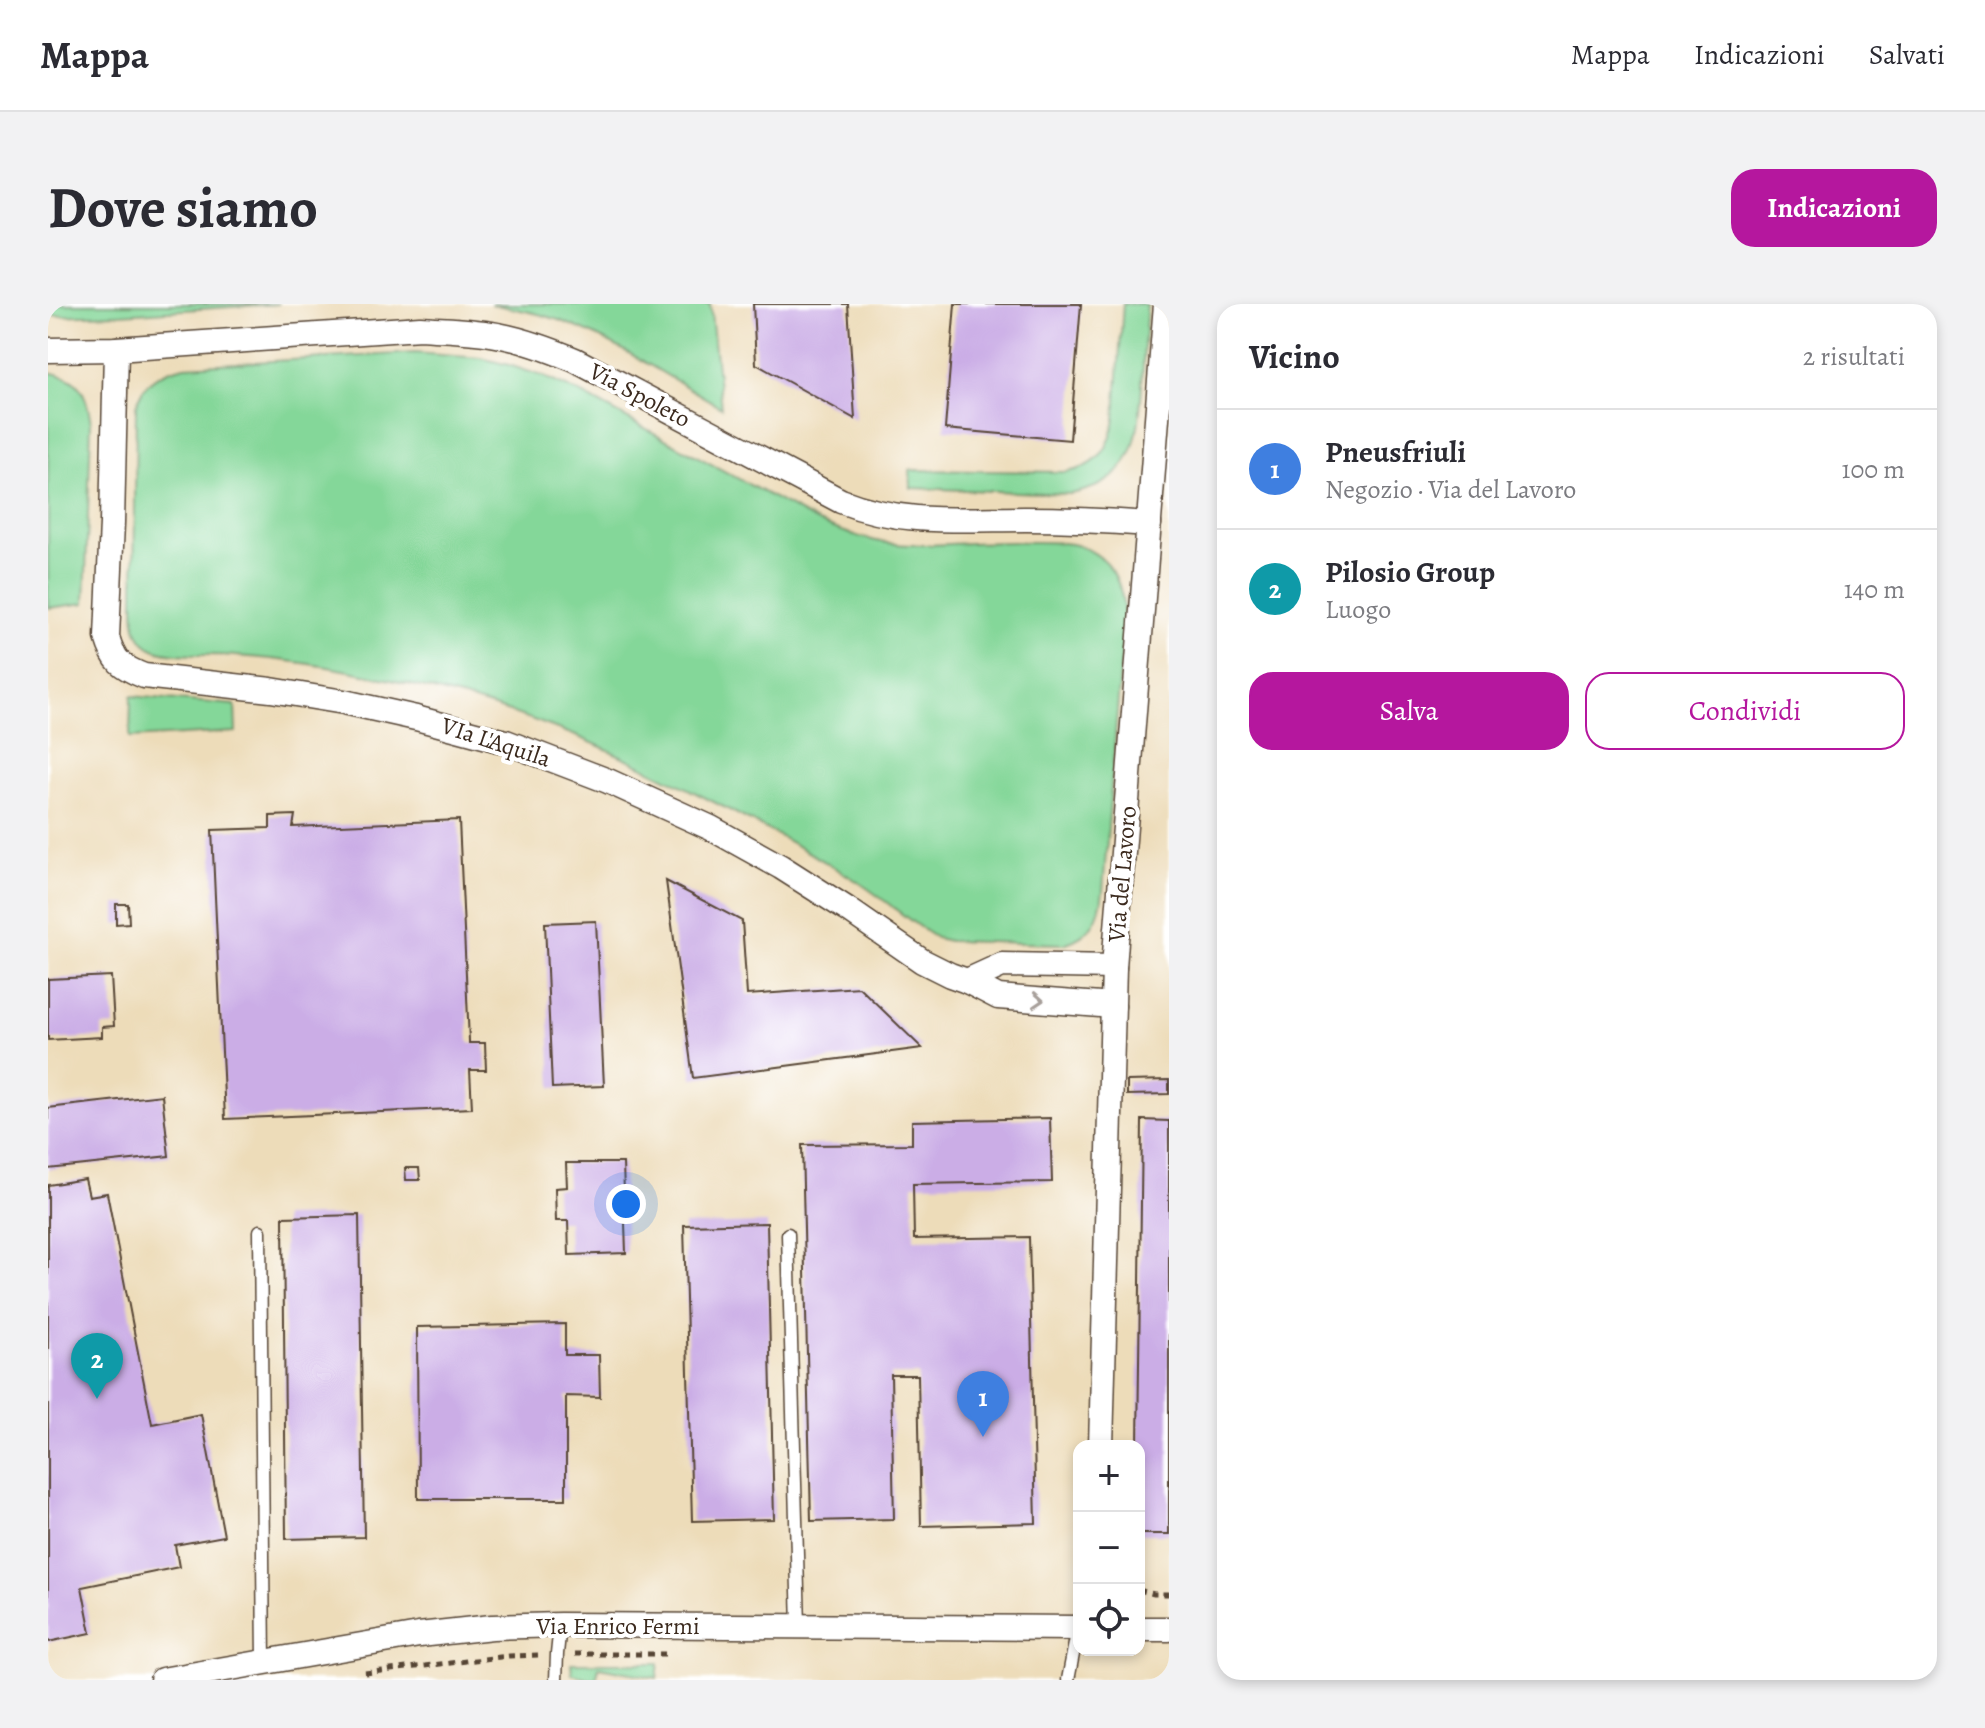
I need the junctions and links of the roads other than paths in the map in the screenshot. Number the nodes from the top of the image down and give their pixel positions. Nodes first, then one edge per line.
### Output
1 (1166, 304) edge
2 (116, 349) junction
3 (48, 350) edge
4 (1149, 524) junction
5 (1114, 967) junction
6 (967, 981) junction
7 (1113, 1006) junction
8 (260, 1231) dead end
9 (788, 1234) dead end
10 (1101, 1440) edge
11 (560, 1625) junction
12 (799, 1626) junction
13 (1073, 1628) edge
14 (1145, 1629) edge
15 (1169, 1629) edge
16 (1073, 1654) edge
17 (264, 1663) junction
18 (162, 1680) edge
19 (556, 1680) edge
20 (1068, 1680) edge

1 - 4 street, Via del Lavoro
2 - 3 street, Via Spoleto
2 - 4 street, Via Spoleto
2 - 6 street, VIa L'Aquila
4 - 5 street, Via del Lavoro
5 - 6 street
5 - 7 street, Via del Lavoro
6 -> 7 street, VIa L'Aquila
7 - 10 street, Via del Lavoro
8 - 17 lane
9 - 12 lane
11 - 12 street, Via Enrico Fermi
11 - 17 street, Via Enrico Fermi
11 - 19 lane
12 - 13 street, Via Enrico Fermi
14 - 15 street
16 - 20 lane
17 - 18 street, Via Enrico Fermi

